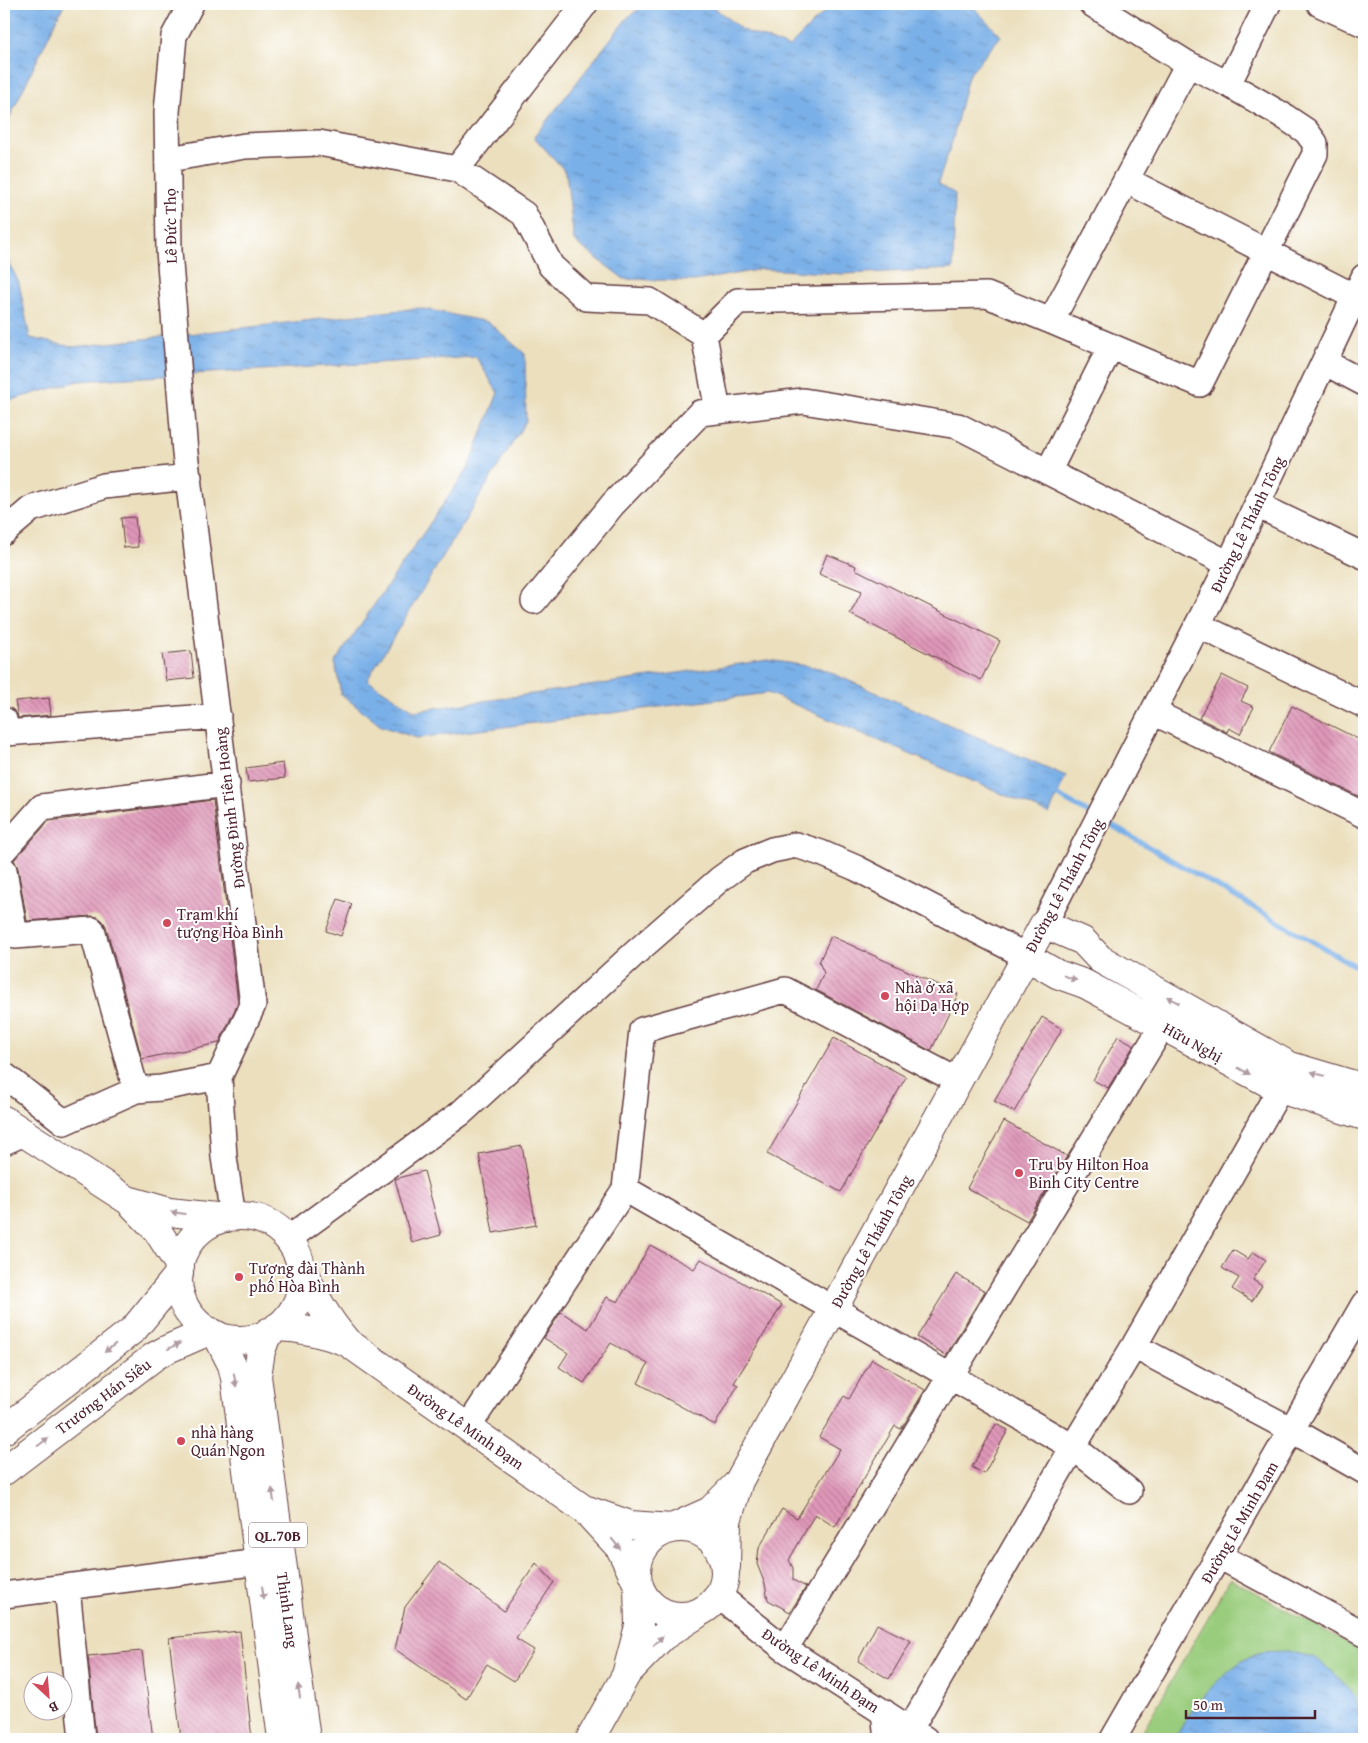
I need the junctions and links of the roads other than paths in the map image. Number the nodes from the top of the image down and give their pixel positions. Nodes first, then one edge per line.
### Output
1 (190, 4) edge
2 (585, 4) edge
3 (1092, 4) edge
4 (1268, 4) edge
5 (1320, 4) edge
6 (1364, 24) edge
7 (1188, 64) junction
8 (1228, 84) junction
9 (169, 159) junction
10 (457, 169) junction
11 (1126, 180) junction
12 (1266, 251) junction
13 (1360, 287) edge
14 (1052, 321) junction
15 (704, 335) junction
16 (1111, 346) junction
17 (1324, 362) junction
18 (1364, 383) edge
19 (718, 411) junction
20 (186, 452) joint
21 (1048, 472) junction
22 (189, 477) junction
23 (1257, 505) junction
24 (4, 532) edge
25 (1364, 556) edge
26 (1229, 564) junction
27 (534, 601) dead end
28 (1198, 625) junction
29 (1364, 705) edge
30 (1153, 712) junction
31 (218, 716) junction
32 (4, 728) edge
33 (226, 784) junction
34 (1364, 815) edge
35 (4, 850) edge
36 (4, 870) edge
37 (1044, 924) junction
38 (1026, 956) junction
39 (1163, 1025) junction
40 (4, 1075) edge
41 (219, 1077) junction
42 (958, 1081) junction
43 (1364, 1088) edge
44 (1280, 1089) junction
45 (136, 1090) junction
46 (1364, 1116) edge
47 (10, 1132) edge
48 (625, 1190) junction
49 (130, 1201) junction
50 (230, 1217) junction
51 (288, 1238) junction
52 (301, 1266) junction
53 (179, 1270) junction
54 (1364, 1304) edge
55 (833, 1310) junction
56 (273, 1330) junction
57 (213, 1333) junction
58 (347, 1342) junction
59 (1134, 1346) junction
60 (950, 1377) junction
61 (468, 1427) junction
62 (4, 1430) edge
63 (1292, 1430) junction
64 (1073, 1447) junction
65 (4, 1471) edge
66 (1364, 1471) edge
67 (740, 1481) junction
68 (1129, 1491) dead end
69 (585, 1510) junction
70 (672, 1528) junction
71 (1219, 1556) junction
72 (259, 1562) junction
73 (726, 1567) junction
74 (638, 1585) junction
75 (67, 1587) junction
76 (4, 1595) edge
77 (719, 1596) junction
78 (696, 1614) junction
79 (1364, 1634) edge
80 (785, 1649) junction
81 (626, 1675) junction
82 (884, 1712) junction
83 (918, 1734) edge
84 (82, 1739) edge
85 (282, 1739) edge
86 (306, 1739) edge
87 (590, 1739) edge
88 (887, 1739) edge
89 (1113, 1739) edge

1 - 9 street, Lê Đức Thọ
2 - 10 street
3 - 7 street
4 - 8 street
5 - 6 street
7 - 8 street
7 - 11 street
8 - 12 street
9 - 10 street
9 - 20 street, Lê Đức Thọ
10 - 15 street
11 - 12 street
11 - 14 street
12 - 13 street
12 - 16 street
13 - 17 street, Đường Lê Thánh Tông
14 - 15 street
14 - 16 street
15 - 19 street
16 - 21 street
17 - 18 street
17 - 23 street, Đường Lê Thánh Tông
19 - 21 street
19 - 27 street
20 - 22 street, Đường Đinh Tiên Hoàng
21 - 26 street
22 - 24 street
22 - 31 street, Đường Đinh Tiên Hoàng
23 - 25 street
23 - 26 street, Đường Lê Thánh Tông
26 - 28 street, Đường Lê Thánh Tông
28 - 29 street
28 - 30 street, Đường Lê Thánh Tông
30 - 34 street
30 - 37 street, Đường Lê Thánh Tông
31 - 32 street
31 - 33 street, Đường Đinh Tiên Hoàng
33 - 35 street
33 - 41 street, Đường Đinh Tiên Hoàng
36 - 45 street
37 - 38 main road, Đường Lê Thánh Tông
43 -> 37 main road, Hữu Nghị
38 -> 39 main road, Hữu Nghị
38 - 42 main road, Đường Lê Thánh Tông
38 - 51 street
39 -> 44 main road, Hữu Nghị
39 - 60 street
40 - 45 street
41 - 45 street
41 - 50 street, Đường Đinh Tiên Hoàng
42 - 48 street
42 - 55 main road, Đường Lê Thánh Tông
44 - 46 main road, Hữu Nghị
44 - 59 street
47 - 49 main road
48 - 55 street
48 - 61 street
50 -> 49 main road
49 - 53 main road
50 - 51 main road
50 - 53 main road
51 - 52 main road
52 - 56 main road
52 - 58 main road, Đường Lê Minh Đạm
53 - 57 main road
53 -> 62 main road, Trương Hán Siêu
54 - 63 street, Đường Lê Minh Đạm
55 - 60 street
55 - 67 main road, Đường Lê Thánh Tông
56 - 57 main road
56 - 58 main road, Đường Lê Minh Đạm
86 -> 56 main road, Thịnh Lang / QL.70B
65 -> 57 main road, Trương Hán Siêu
57 -> 72 main road, Thịnh Lang / QL.70B
58 - 61 main road, Đường Lê Minh Đạm
59 - 63 street
59 - 64 street
60 - 64 street
60 - 80 street
61 - 69 main road, Đường Lê Minh Đạm
63 - 66 street
63 - 71 street, Đường Lê Minh Đạm
64 - 68 street
64 - 83 street
67 - 70 main road, Đường Lê Thánh Tông
67 - 73 main road, Đường Lê Thánh Tông
69 - 70 main road
69 -> 74 main road
70 - 73 main road
70 - 74 main road
71 - 79 street
71 - 89 street, Đường Lê Minh Đạm
72 - 75 street
72 -> 85 main road, Thịnh Lang / QL.70B
73 - 77 main road
74 - 78 main road
74 - 81 main road
75 - 76 street
75 - 84 street
77 - 78 main road
77 - 80 street, Đường Lê Minh Đạm
81 -> 78 main road
80 - 82 street, Đường Lê Minh Đạm
81 - 87 main road
82 - 83 street, Đường Lê Minh Đạm
82 - 88 street

